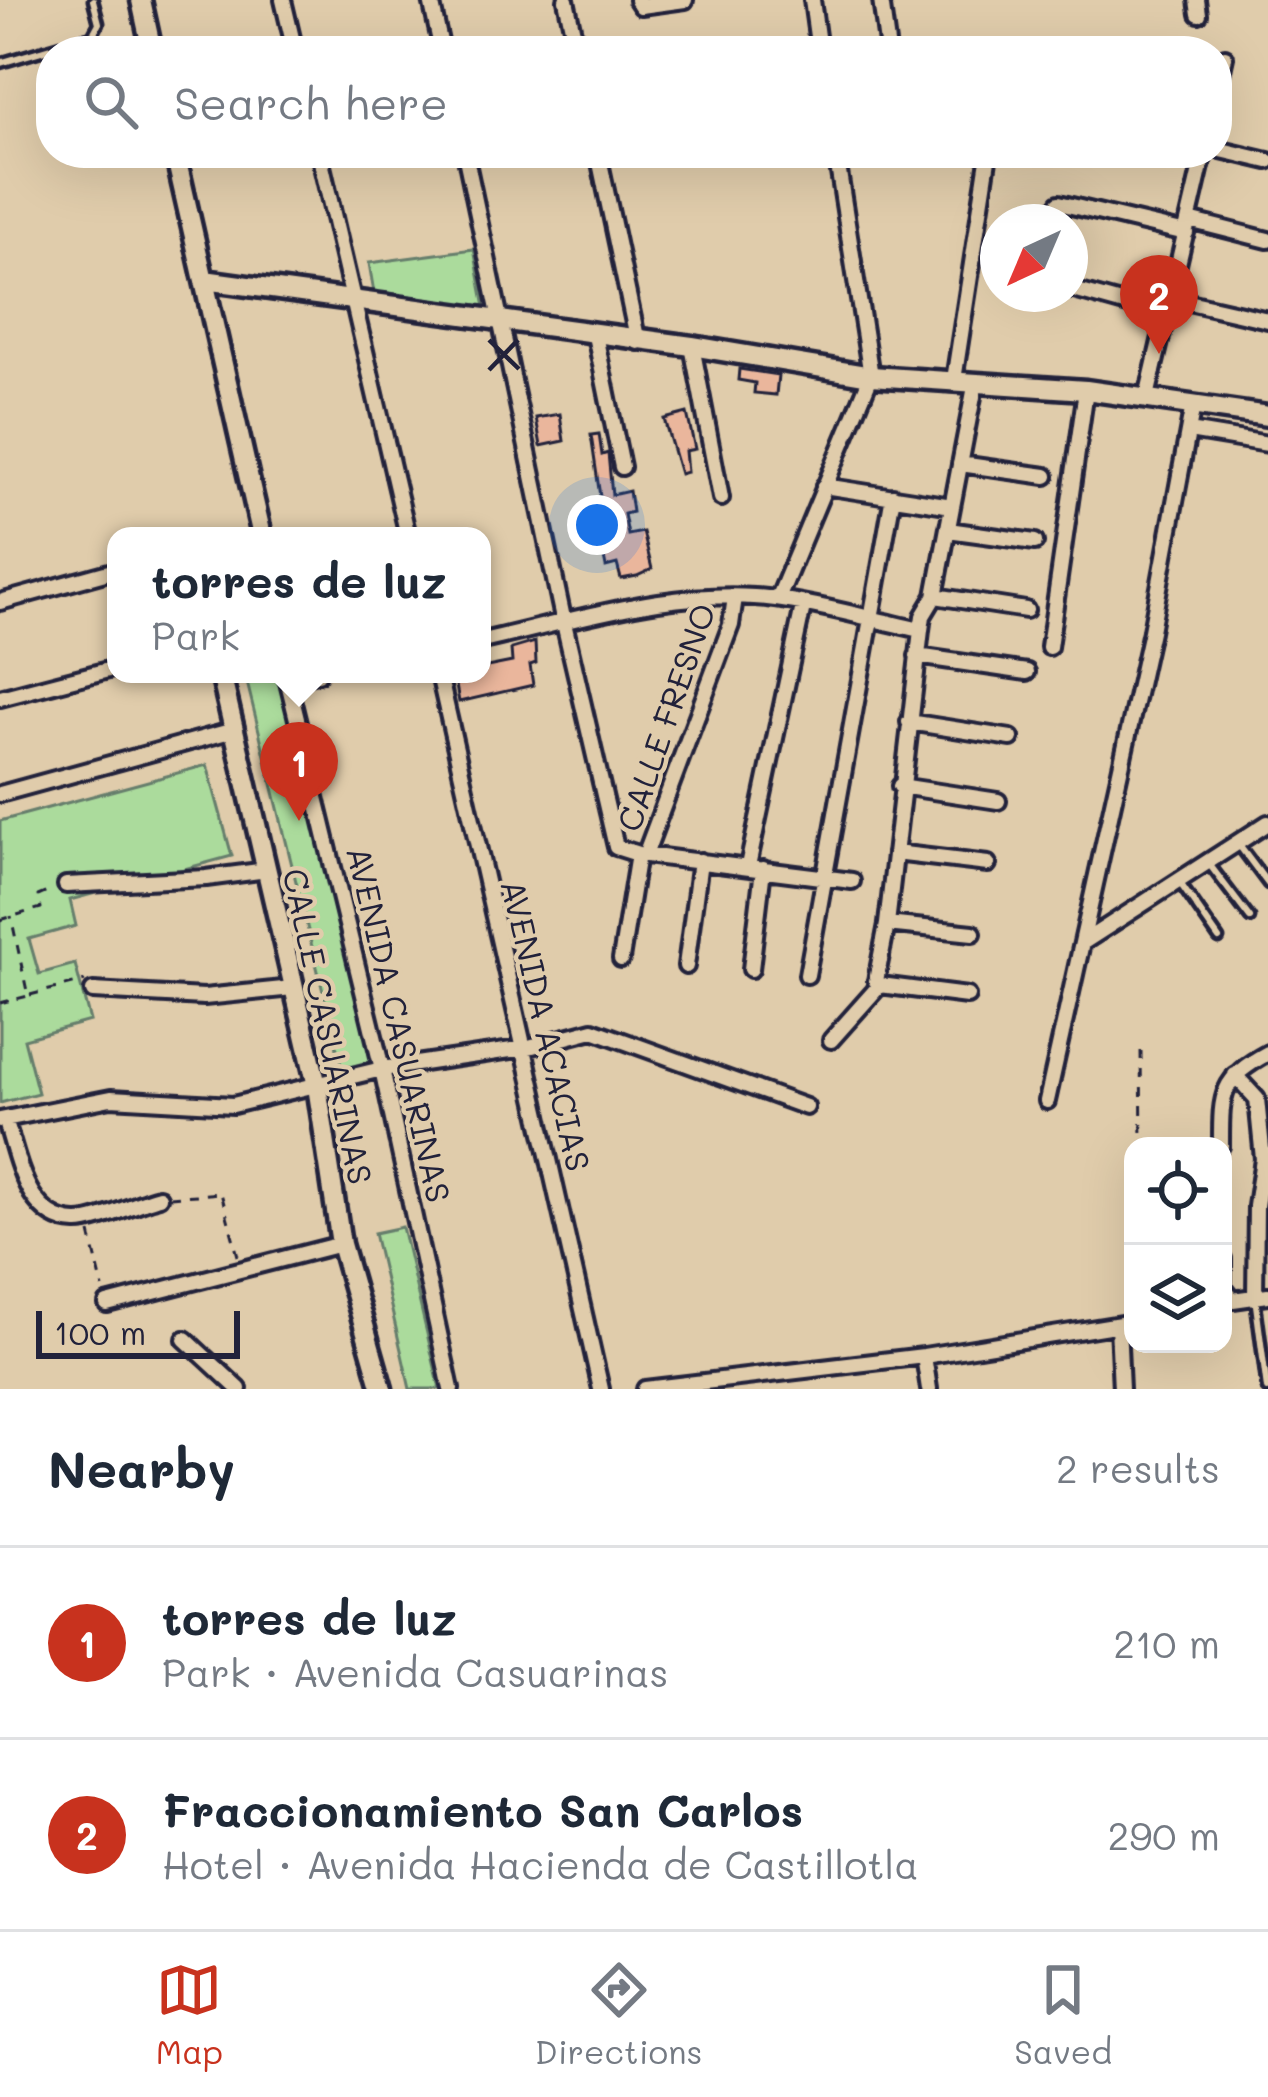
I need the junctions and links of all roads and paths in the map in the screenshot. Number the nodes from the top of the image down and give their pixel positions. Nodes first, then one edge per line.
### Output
1 (93, 0) edge
2 (141, 0) edge
3 (283, 0) edge
4 (430, 0) edge
5 (566, 0) edge
6 (685, 0) edge
7 (812, 0) edge
8 (881, 0) edge
9 (638, 2) edge
10 (92, 36) edge
11 (149, 36) edge
12 (291, 36) edge
13 (438, 36) edge
14 (574, 36) edge
15 (817, 36) edge
16 (886, 36) edge
17 (36, 52) edge
18 (0, 63) edge
19 (1232, 153) edge
20 (1268, 161) edge
21 (179, 168) edge
22 (324, 168) edge
23 (468, 168) edge
24 (601, 168) edge
25 (838, 168) edge
26 (987, 168) edge
27 (1200, 168) edge
28 (1059, 203) dead end
29 (1187, 227) junction
30 (1268, 240) edge
31 (204, 280) junction
32 (1088, 295) edge
33 (1172, 298) junction
34 (355, 303) junction
35 (1168, 316) junction
36 (1268, 320) edge
37 (503, 322) junction
38 (595, 335) junction
39 (638, 342) junction
40 (692, 346) junction
41 (871, 376) junction
42 (954, 380) junction
43 (976, 381) junction
44 (1087, 389) junction
45 (1147, 397) junction
46 (1193, 405) junction
47 (1268, 416) edge
48 (1190, 431) junction
49 (1268, 443) edge
50 (960, 464) junction
51 (622, 467) dead end
52 (1046, 476) dead end
53 (824, 486) junction
54 (892, 496) junction
55 (721, 498) dead end
56 (952, 506) junction
57 (260, 527) edge
58 (406, 527) edge
59 (948, 530) junction
60 (1035, 542) dead end
61 (107, 572) edge
62 (934, 596) junction
63 (735, 597) junction
64 (778, 599) junction
65 (0, 602) edge
66 (803, 606) junction
67 (1026, 610) dead end
68 (868, 619) junction
69 (564, 623) junction
70 (921, 631) junction
71 (491, 639) edge
72 (1048, 647) dead end
73 (917, 656) junction
74 (107, 670) edge
75 (1027, 672) dead end
76 (223, 683) edge
77 (287, 683) edge
78 (441, 683) edge
79 (0, 698) edge
80 (909, 722) junction
81 (234, 730) junction
82 (1011, 738) dead end
83 (900, 786) junction
84 (0, 794) edge
85 (998, 801) dead end
86 (1268, 824) edge
87 (1238, 843) junction
88 (895, 853) junction
89 (641, 855) junction
90 (700, 861) junction
91 (1208, 862) junction
92 (988, 864) dead end
93 (755, 867) junction
94 (266, 870) junction
95 (824, 877) junction
96 (1178, 880) junction
97 (852, 881) dead end
98 (1268, 884) edge
99 (67, 885) joint
100 (11, 916) junction
101 (1250, 918) dead end
102 (0, 920) edge
103 (887, 924) junction
104 (973, 933) dead end
105 (1219, 939) dead end
106 (1082, 943) junction
107 (621, 959) dead end
108 (686, 966) dead end
109 (751, 969) dead end
110 (808, 975) dead end
111 (880, 985) junction
112 (293, 988) junction
113 (93, 991) joint
114 (28, 996) junction
115 (968, 996) dead end
116 (0, 1003) edge
117 (831, 1040) dead end
118 (524, 1048) junction
119 (1141, 1052) dead end
120 (1268, 1053) edge
121 (382, 1069) junction
122 (1235, 1075) junction
123 (317, 1086) junction
124 (1263, 1096) edge
125 (1047, 1101) dead end
126 (806, 1107) dead end
127 (2, 1120) edge
128 (1264, 1133) edge
129 (1142, 1137) edge
130 (1221, 1137) edge
131 (159, 1197) joint
132 (87, 1219) junction
133 (341, 1244) junction
134 (241, 1269) junction
135 (1262, 1296) edge
136 (1232, 1299) edge
137 (107, 1304) joint
138 (1124, 1323) edge
139 (185, 1339) dead end
140 (1124, 1340) edge
141 (924, 1357) junction
142 (689, 1385) edge
143 (239, 1389) edge
144 (382, 1389) edge
145 (451, 1389) edge
146 (601, 1389) edge
147 (645, 1389) edge
148 (928, 1389) edge
149 (1121, 1389) edge
150 (1267, 1389) edge

1 - 10 lane
2 - 11 street
3 - 12 street
4 - 13 street
5 - 14 street
6 - 9 street
7 - 15 street
8 - 16 street
17 - 18 lane
19 - 20 street
21 - 31 street
22 - 34 street
23 - 37 street
24 - 39 street
25 - 41 street
26 - 42 street
27 - 29 street
28 - 29 street
29 - 30 street
29 - 33 street
31 - 34 street
31 - 57 street
32 - 35 street
33 - 35 street
33 - 36 street
34 - 37 street
34 - 58 street
35 - 45 street
37 - 38 street
37 - 69 street
38 - 39 street
38 - 51 street
39 - 40 street
40 - 41 street
40 - 55 street
41 - 42 street
41 - 53 street
42 - 43 street
43 - 44 street
43 - 50 street
44 - 45 street
44 - 72 street
45 - 46 street
46 - 47 street
46 - 48 street
48 - 49 street
48 - 106 street
50 - 52 street
50 - 56 street
53 - 54 street
53 - 64 street
54 - 56 street
54 - 68 street
56 - 59 street
59 - 60 street
59 - 62 street
61 - 65 street
62 - 67 street
62 - 70 street
63 - 64 street
63 - 69 street
63 - 89 street, CALLE FRESNO
64 - 66 street
66 - 68 street
66 - 93 street
68 - 70 street
68 - 95 street
69 - 71 street
69 - 89 street
70 - 73 street
73 - 75 street
73 - 80 street
74 - 79 street
76 - 81 street, CALLE CASUARINAS
77 - 121 street, AVENIDA CASUARINAS
78 - 118 street, AVENIDA ACACIAS
80 - 82 street
80 - 83 street
81 - 84 street
81 - 94 street, CALLE CASUARINAS
83 - 85 street
83 - 88 street
86 - 87 street
87 - 91 street
87 - 98 lane
88 - 92 street
88 - 103 street
89 - 90 street
89 - 107 street, CALLE FRESNO
90 - 93 street
90 - 108 street
91 - 96 street
91 - 101 lane
93 - 95 street
93 - 109 street
94 - 99 street
94 - 112 street, CALLE CASUARINAS
95 - 97 street
95 - 110 street
96 - 105 lane
96 - 106 street
99 - 100 path
100 - 102 path
100 - 114 path
103 - 104 street
103 - 111 street
106 - 125 street
111 - 115 street
111 - 117 street
112 - 113 street
112 - 123 street, CALLE CASUARINAS
113 - 114 path
114 - 116 path
118 - 121 street
118 - 126 street
118 - 146 street, AVENIDA ACACIAS
119 - 129 path
120 - 122 street
121 - 123 street
121 - 145 street, AVENIDA CASUARINAS
122 - 124 street
122 - 130 street
123 - 127 street
123 - 133 street, CALLE CASUARINAS
124 - 128 street
127 - 132 street
128 - 135 street
131 - 132 street
131 - 134 path
132 - 137 path
133 - 134 street
133 - 144 street, CALLE CASUARINAS
134 - 137 street
135 - 136 street
135 - 150 lane
138 - 141 street
139 - 143 street
140 - 149 street
141 - 142 street
141 - 148 street
142 - 147 street

